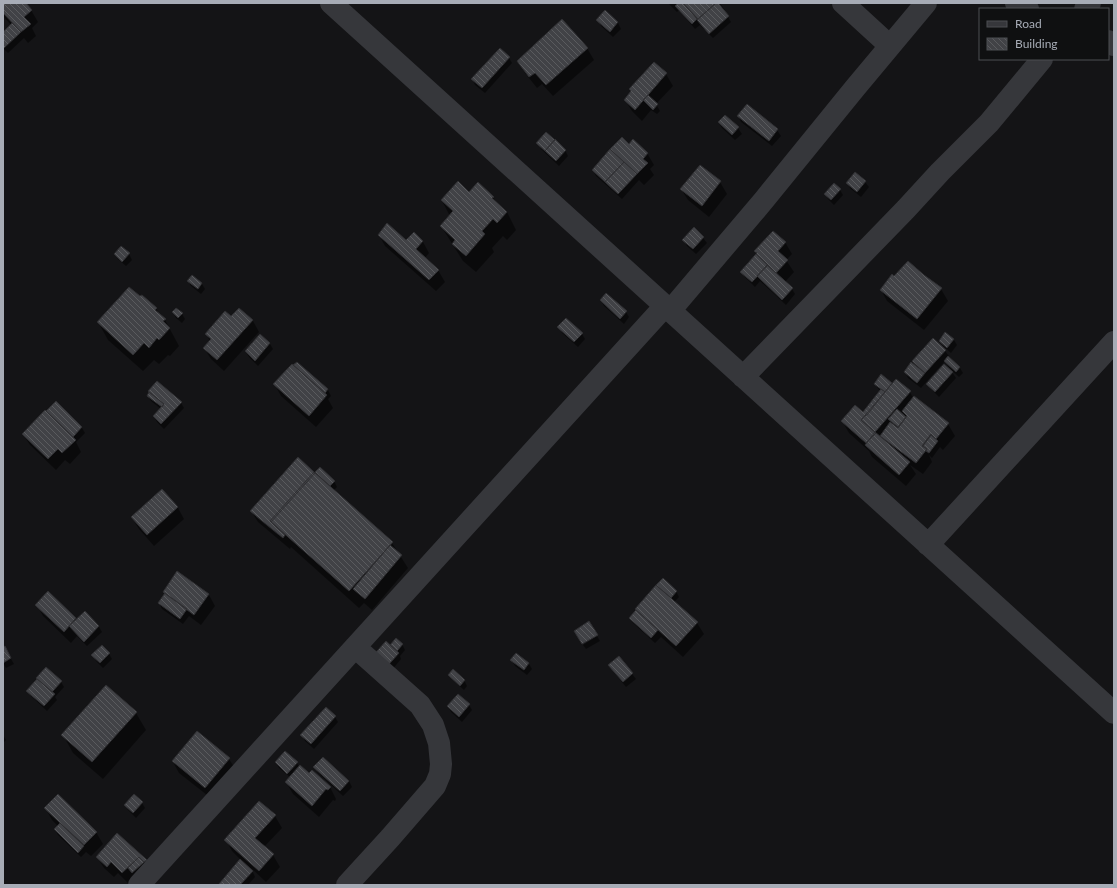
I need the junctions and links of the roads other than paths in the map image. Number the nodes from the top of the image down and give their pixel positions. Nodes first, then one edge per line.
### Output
1 (331, 3) edge
2 (843, 3) edge
3 (926, 3) edge
4 (1016, 3) edge
5 (1026, 8) edge
6 (890, 46) junction
7 (1041, 60) edge
8 (667, 308) junction
9 (1114, 342) edge
10 (743, 377) junction
11 (928, 545) junction
12 (355, 647) junction
13 (1114, 714) edge
14 (139, 885) edge
15 (347, 885) edge

1 - 8 street
2 - 6 street
3 - 6 street
4 - 5 street
6 - 8 street
7 - 10 street
8 - 10 street
8 - 12 street
9 - 11 street
10 - 11 street
11 - 13 street
12 - 14 street
12 - 15 street

